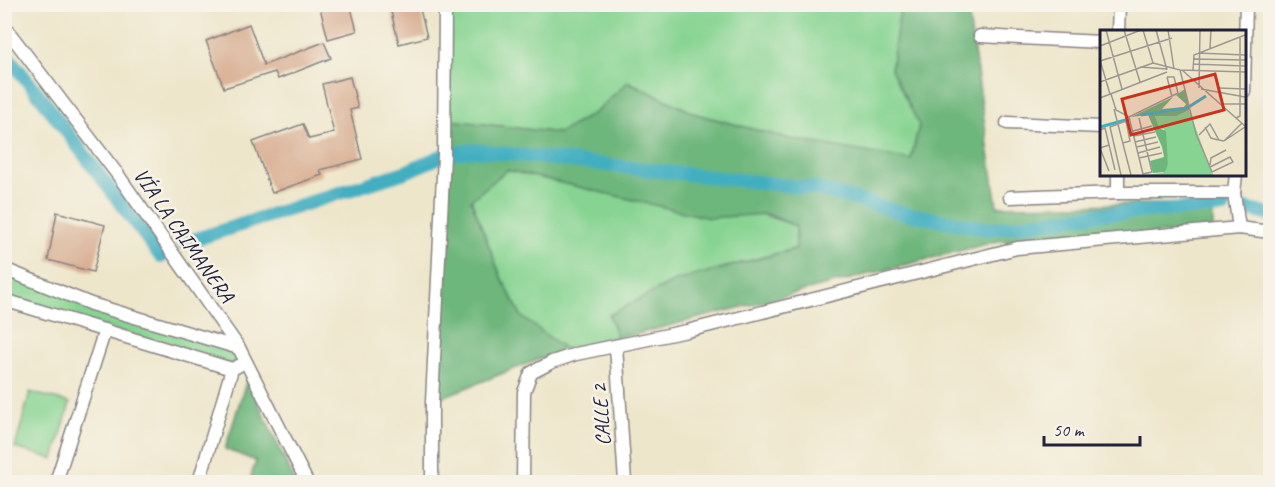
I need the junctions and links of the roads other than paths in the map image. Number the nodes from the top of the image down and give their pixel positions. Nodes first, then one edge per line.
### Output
1 (445, 4) edge
2 (1119, 4) edge
3 (1246, 4) edge
4 (4, 26) edge
5 (1118, 30) edge
6 (1245, 30) edge
7 (980, 36) dead end
8 (1100, 42) edge
9 (1006, 123) dead end
10 (1100, 127) edge
11 (1118, 176) edge
12 (1236, 176) edge
13 (1118, 193) junction
14 (1234, 193) junction
15 (1010, 197) dead end
16 (1239, 228) junction
17 (1270, 232) edge
18 (4, 269) edge
19 (4, 300) edge
20 (105, 330) junction
21 (616, 346) junction
22 (239, 348) junction
23 (246, 361) junction
24 (232, 369) junction
25 (56, 483) edge
26 (199, 483) edge
27 (307, 483) edge
28 (432, 483) edge
29 (523, 483) edge
30 (625, 483) edge

1 - 28 street
2 - 5 street
3 - 6 street
4 - 22 street, VÍA LA CAIMANERA
7 - 8 street
9 - 10 street
11 - 13 street
12 - 14 street
13 - 14 street
13 - 15 street
14 - 16 street
16 - 17 street
16 - 21 street
18 - 22 street
19 - 20 street
20 - 24 street
20 - 25 street
21 - 29 street
21 - 30 street, CALLE 2
22 - 23 street, VÍA LA CAIMANERA
23 - 24 street
23 - 27 street, VÍA LA CAIMANERA
24 - 26 street

